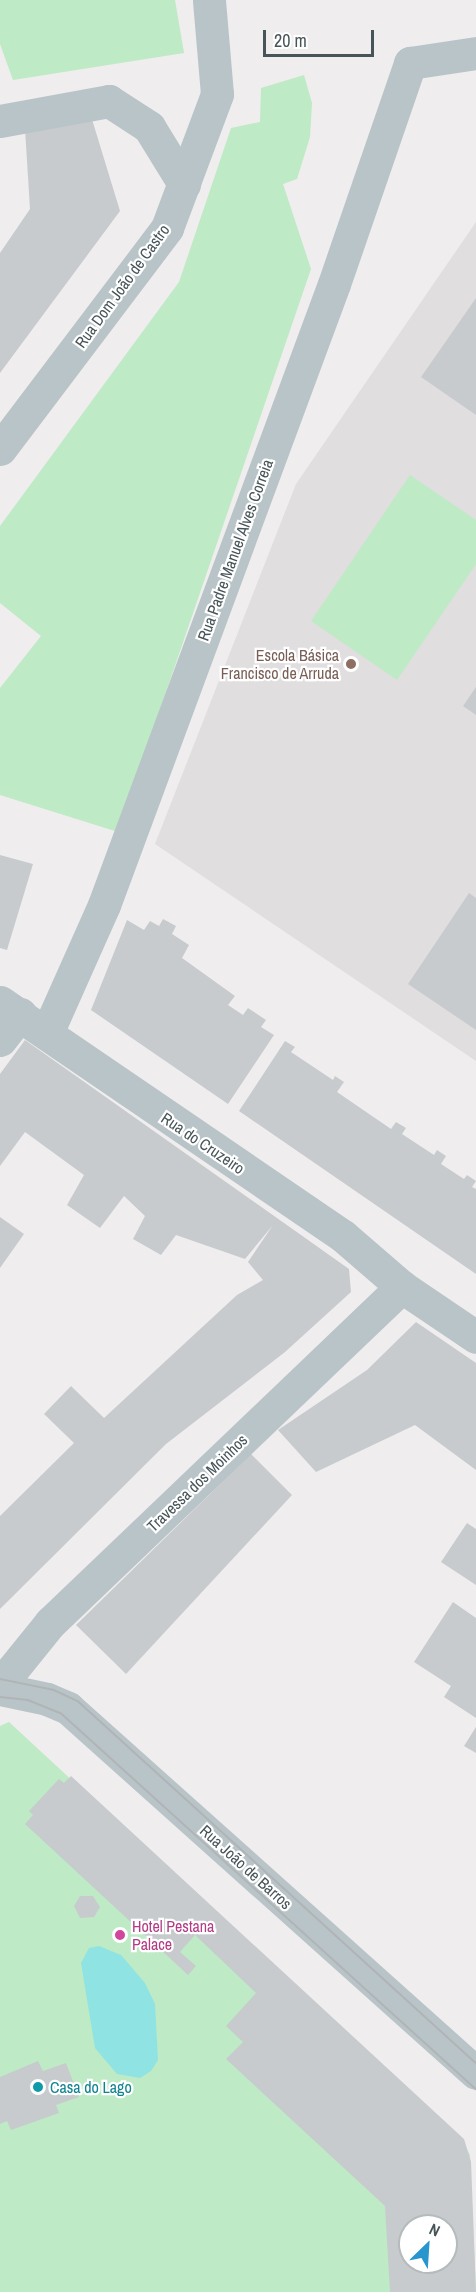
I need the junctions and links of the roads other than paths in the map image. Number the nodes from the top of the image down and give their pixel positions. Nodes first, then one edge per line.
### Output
1 (209, 0) edge
2 (476, 53) edge
3 (0, 122) edge
4 (184, 184) junction
5 (0, 449) edge
6 (10, 1008) edge
7 (47, 1033) junction
8 (0, 1040) edge
9 (402, 1287) junction
10 (476, 1337) edge
11 (0, 1687) edge
12 (476, 2073) edge

1 - 4 street, Rua Dom João de Castro
2 - 7 street, Rua Padre Manuel Alves Correia
3 - 4 street
4 - 5 street, Rua Dom João de Castro
6 - 7 street, Rua do Cruzeiro
6 - 8 street
7 - 9 street, Rua do Cruzeiro
9 - 10 street, Rua do Cruzeiro
9 - 11 street, Travessa dos Moinhos
11 - 12 street, Rua João de Barros

